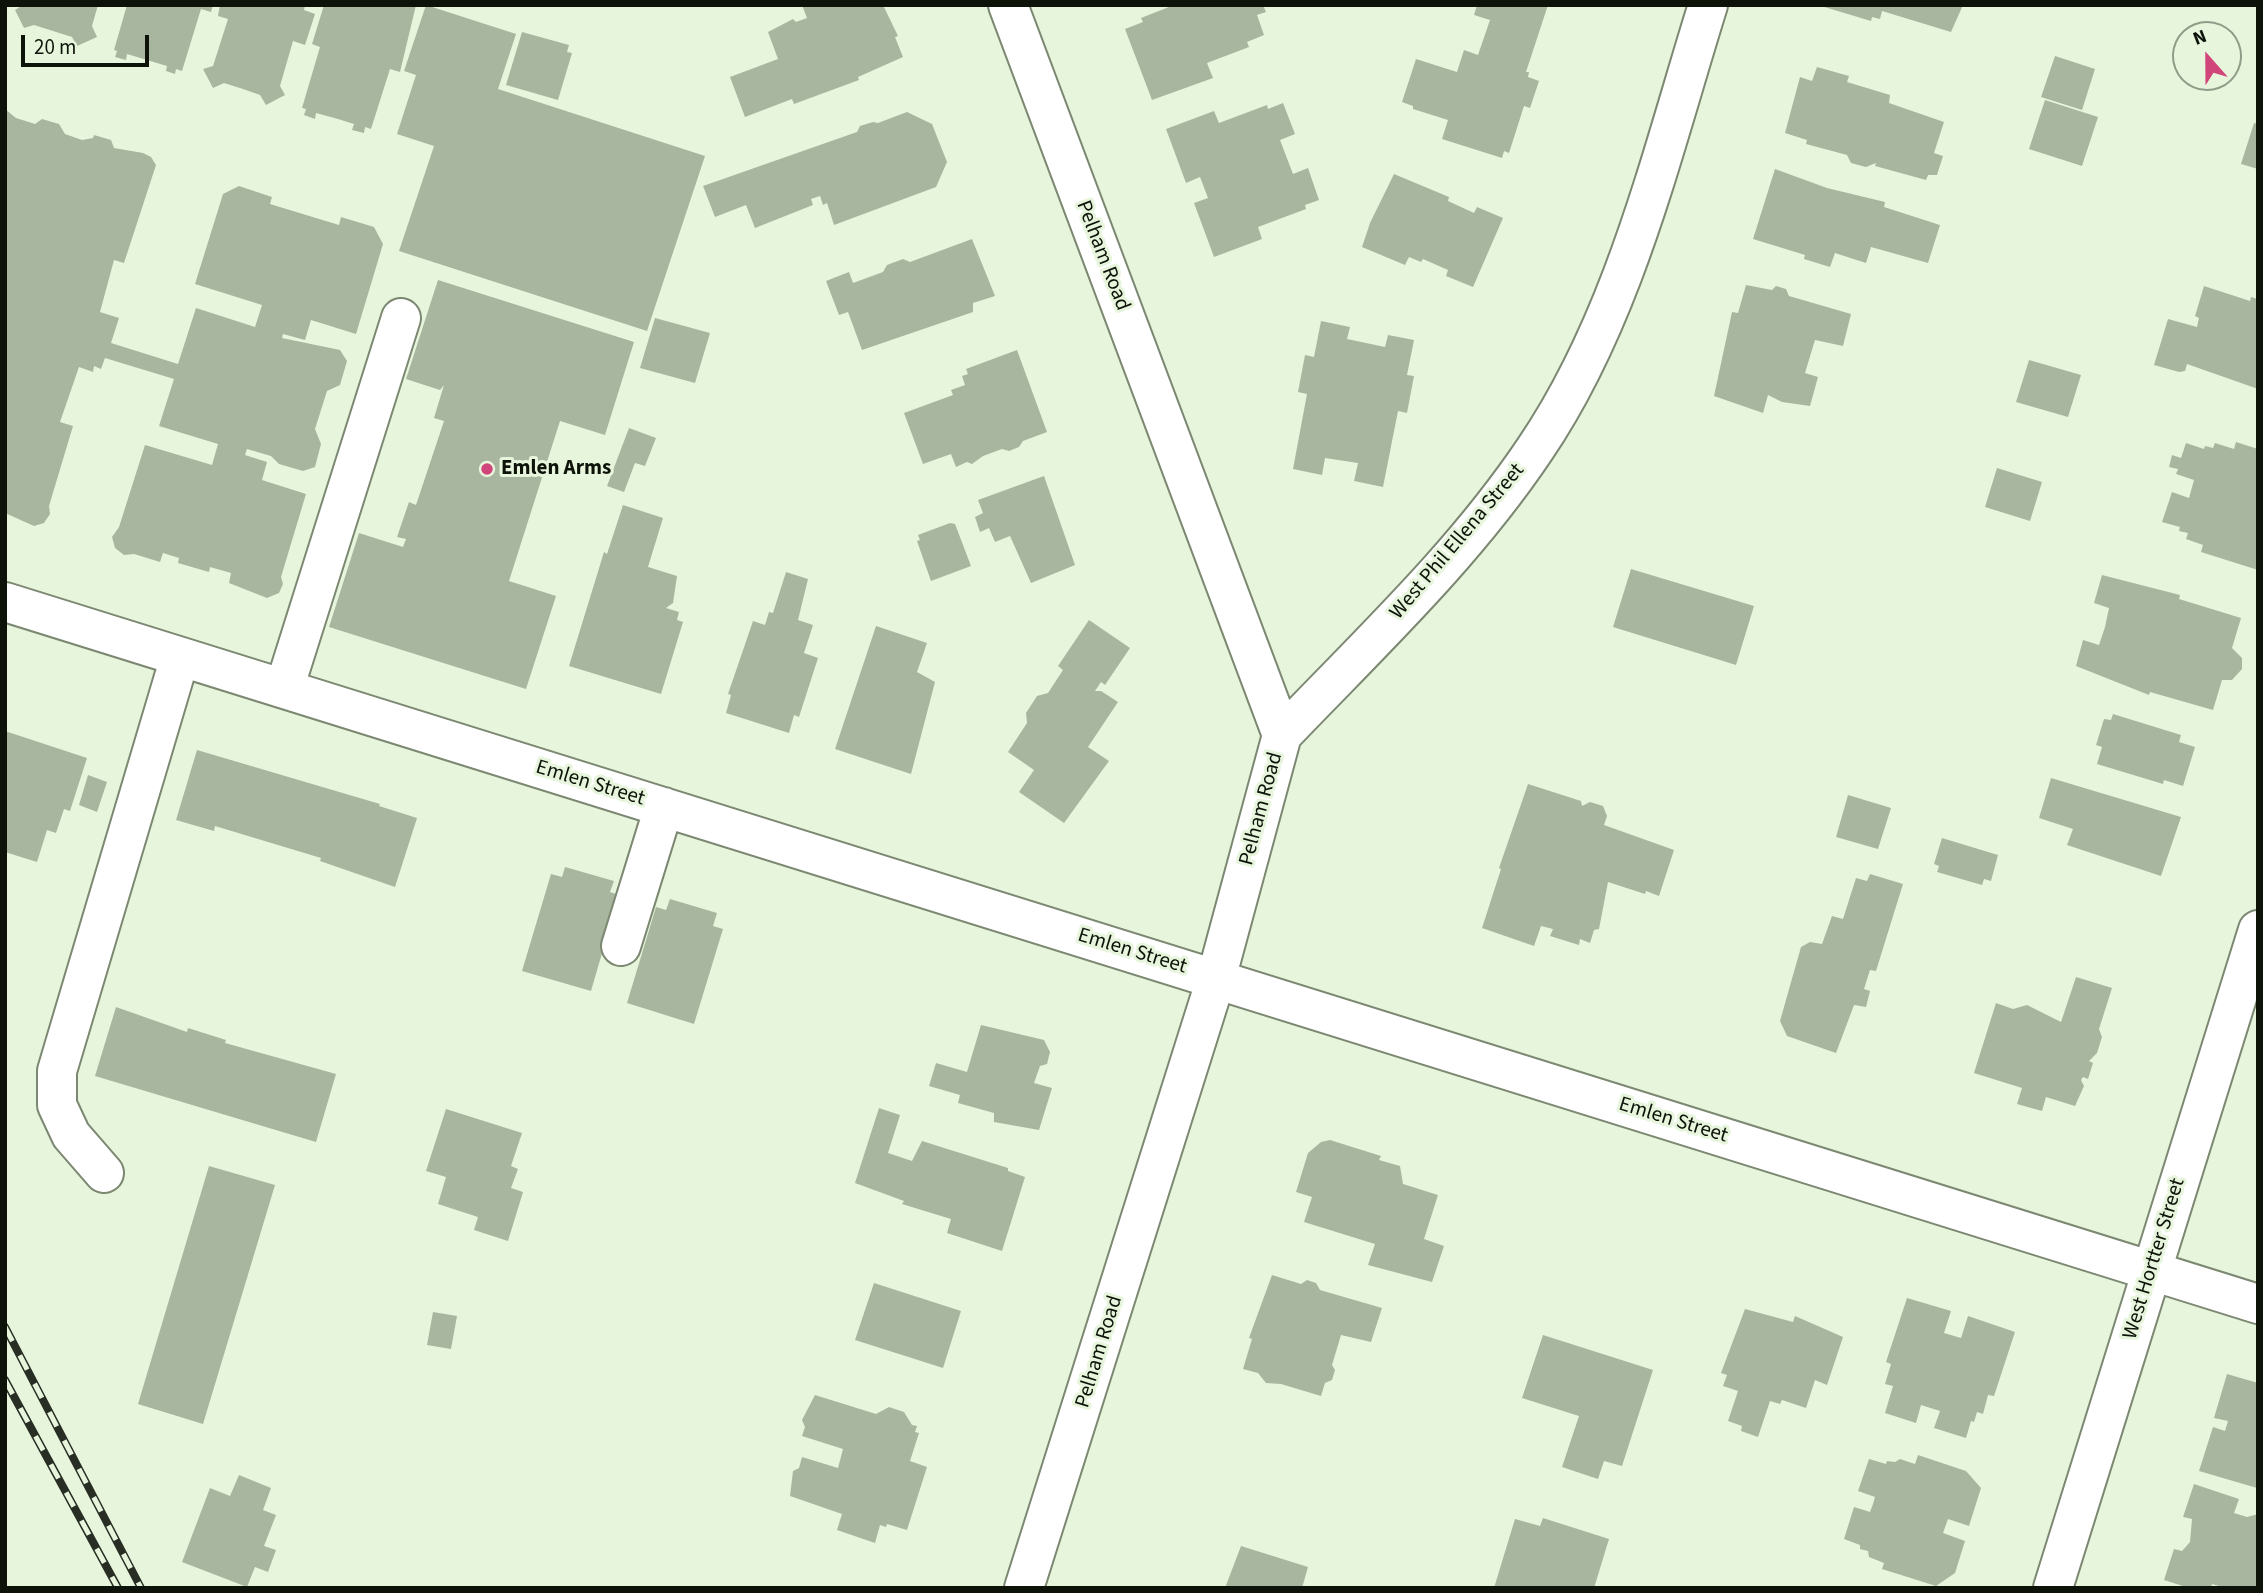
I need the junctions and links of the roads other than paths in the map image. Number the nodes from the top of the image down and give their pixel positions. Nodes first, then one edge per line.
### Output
1 (1008, 5) edge
2 (1708, 5) edge
3 (401, 318) dead end
4 (5, 602) edge
5 (180, 657) junction
6 (284, 689) junction
7 (1282, 736) junction
8 (664, 807) junction
9 (2258, 930) edge
10 (621, 946) dead end
11 (1216, 979) junction
12 (104, 1173) dead end
13 (2152, 1271) junction
14 (2258, 1304) edge
15 (1024, 1588) edge
16 (2053, 1588) edge

1 - 7 street, Pelham Road
2 - 7 street, West Phil Ellena Street
3 - 6 street
4 - 5 street, Emlen Street
5 - 6 street, Emlen Street
5 - 12 street
6 - 8 street, Emlen Street
7 - 11 street, Pelham Road
8 - 10 street
8 - 11 street, Emlen Street
9 - 13 street, West Hortter Street
11 - 13 street, Emlen Street
11 - 15 street, Pelham Road
13 - 14 street, Emlen Street
13 - 16 street, West Hortter Street

